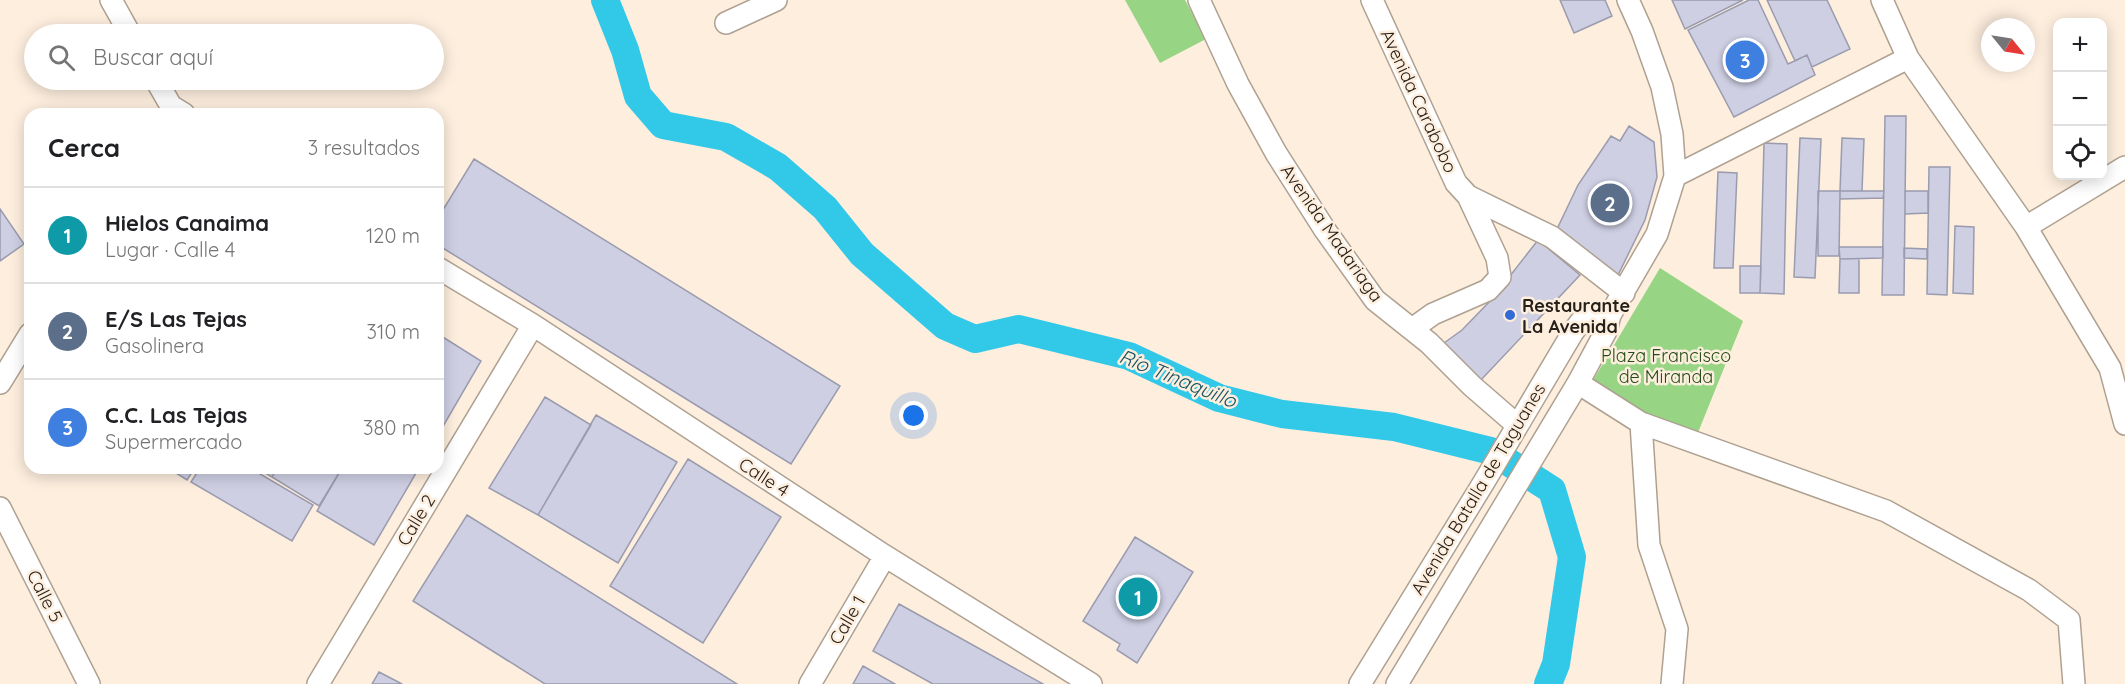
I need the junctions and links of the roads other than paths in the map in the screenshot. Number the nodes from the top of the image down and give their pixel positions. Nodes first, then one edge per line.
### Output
1 (111, 0) edge
2 (776, 0) edge
3 (1199, 0) edge
4 (1372, 0) edge
5 (1628, 0) edge
6 (1882, 0) edge
7 (726, 22) dead end
8 (124, 24) edge
9 (1908, 58) junction
10 (161, 90) edge
11 (171, 108) edge
12 (2125, 166) edge
13 (1675, 176) junction
14 (1468, 196) junction
15 (2026, 227) junction
16 (444, 272) edge
17 (1624, 293) junction
18 (1610, 315) junction
19 (533, 325) junction
20 (1412, 329) junction
21 (24, 344) edge
22 (0, 383) edge
23 (1578, 383) junction
24 (1641, 423) junction
25 (2125, 424) edge
26 (1514, 431) junction
27 (444, 474) edge
28 (444, 474) edge
29 (0, 508) edge
30 (885, 556) junction
31 (89, 684) edge
32 (318, 684) edge
33 (810, 684) edge
34 (1091, 684) edge
35 (1360, 684) edge
36 (1397, 684) edge
37 (1672, 684) edge
38 (2074, 684) edge

1 - 8 street
2 - 7 street
3 - 20 street, Avenida Madariaga
4 - 14 street, Avenida Carabobo
5 - 13 street
6 - 9 street
9 - 13 street
9 - 15 street
10 - 11 street
12 - 15 street
13 - 17 street, Avenida Batalla de Taguanes
14 - 17 street, Avenida Carabobo
14 - 20 street
15 - 25 street
16 - 19 street, Calle 4
17 - 18 street, Avenida Batalla de Taguanes
18 - 23 street, Avenida Batalla de Taguanes
18 - 26 street, Avenida Batalla de Taguanes
19 - 27 street, Calle 2
19 - 30 street, Calle 4
20 - 26 street, Avenida Madariaga
21 - 22 street
23 - 24 street
23 - 36 street, Avenida Batalla de Taguanes
24 - 37 street
24 - 38 street
26 - 35 street, Avenida Batalla de Taguanes
28 - 32 street, Calle 2
29 - 31 street, Calle 5
30 - 33 street, Calle 1
30 - 34 street, Calle 4

